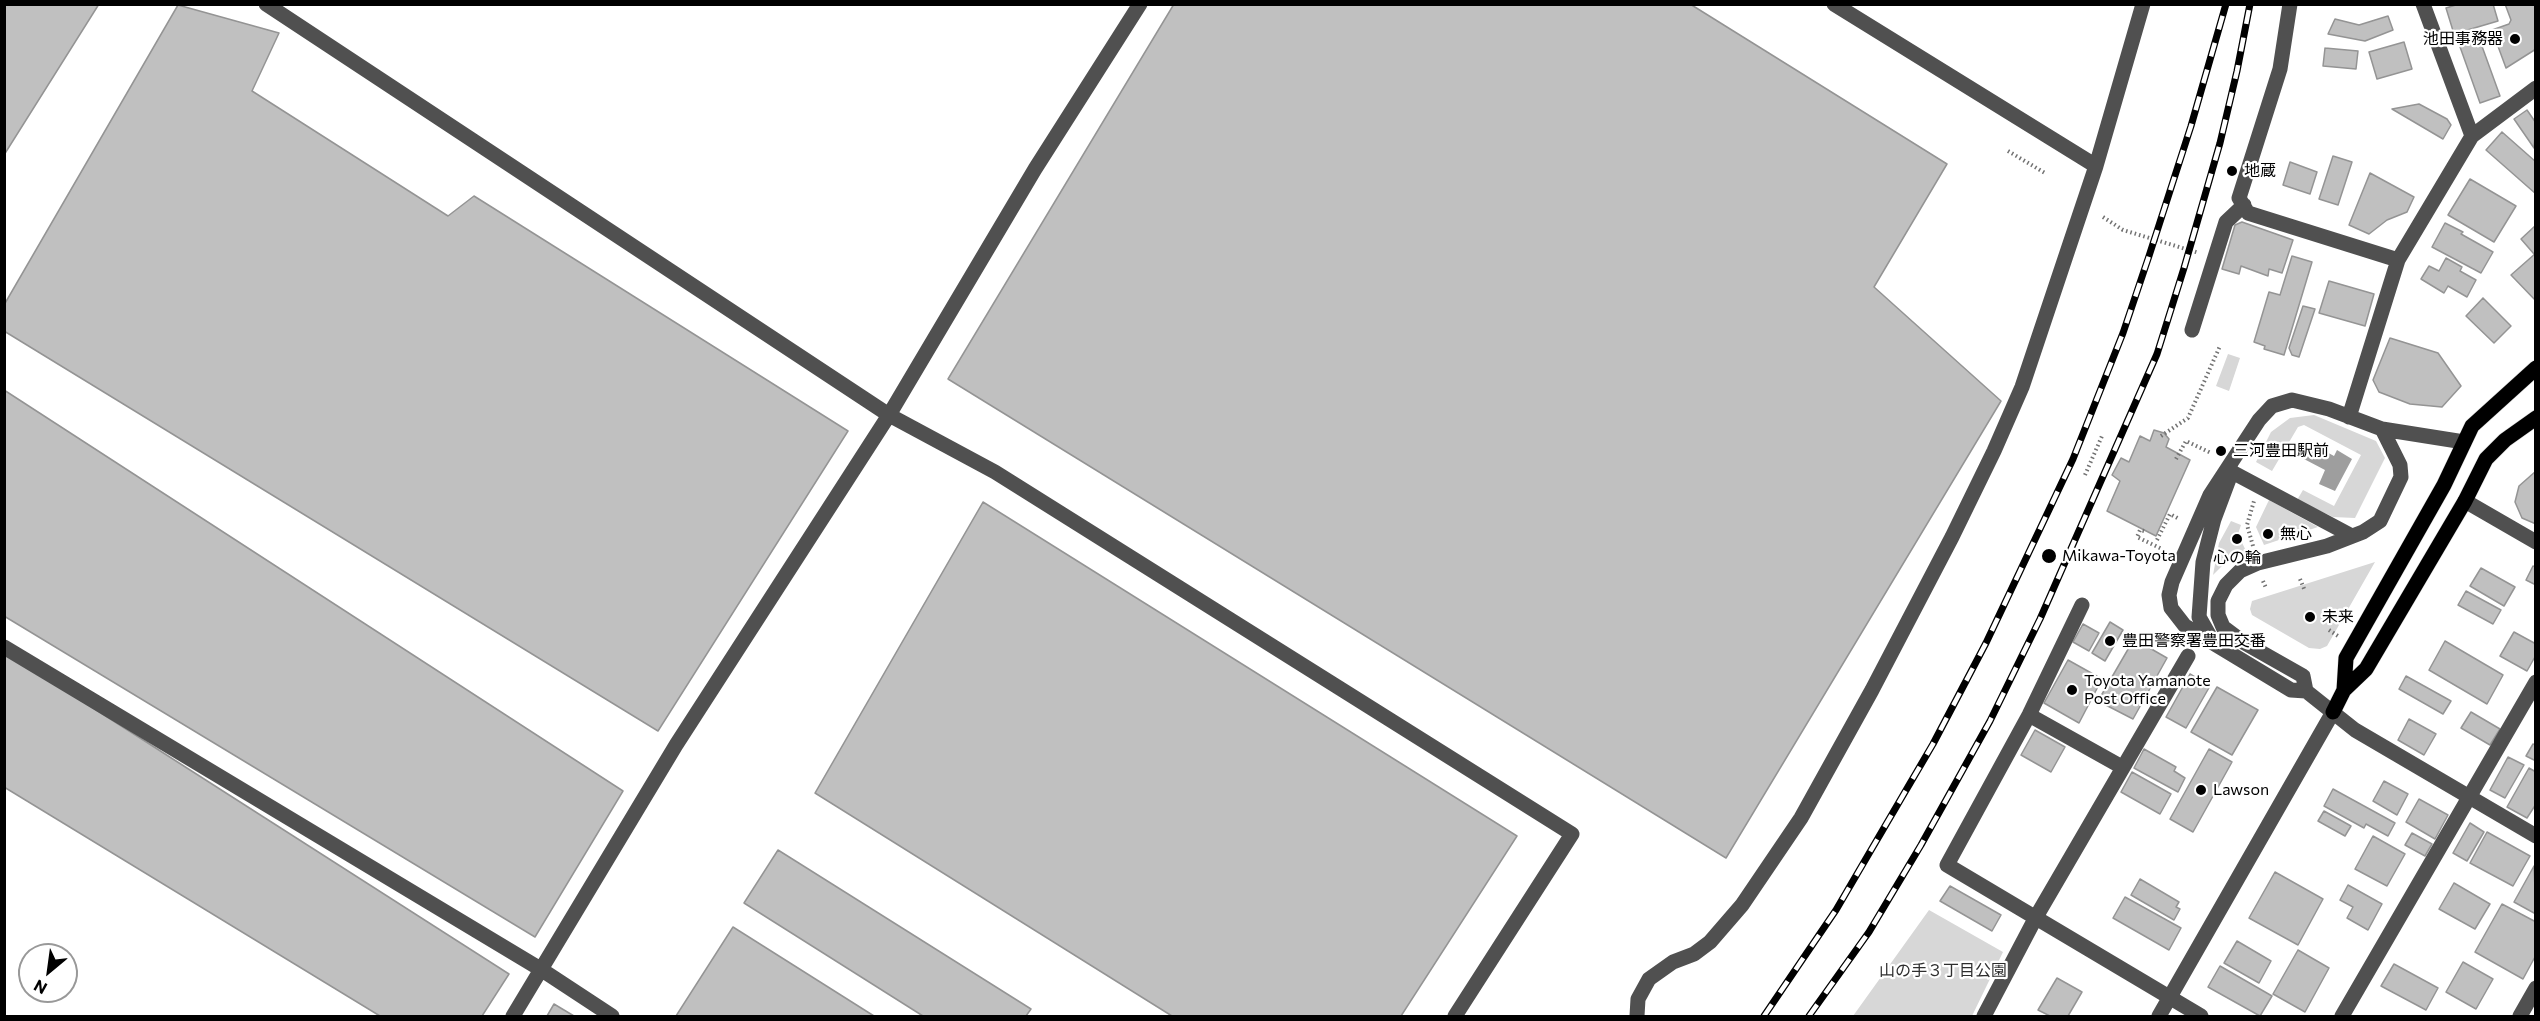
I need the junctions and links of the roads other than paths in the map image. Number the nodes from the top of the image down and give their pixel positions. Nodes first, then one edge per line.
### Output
1 (266, 4) edge
2 (1140, 4) edge
3 (1834, 4) edge
4 (2143, 4) edge
5 (2290, 4) edge
6 (2423, 4) edge
7 (2535, 88) edge
8 (2472, 136) junction
9 (2096, 166) junction
10 (2244, 205) junction
11 (2398, 260) junction
12 (2192, 330) dead end
13 (2535, 368) edge
14 (888, 415) junction
15 (2349, 417) junction
16 (2535, 418) edge
17 (2382, 429) junction
18 (2464, 442) junction
19 (2245, 444) junction
20 (2232, 472) junction
21 (2465, 501) junction
22 (2352, 536) junction
23 (2535, 542) edge
24 (2082, 605) dead end
25 (2213, 642) junction
26 (4, 647) edge
27 (2188, 656) dead end
28 (2535, 682) edge
29 (2344, 690) junction
30 (2306, 691) junction
31 (2333, 712) junction
32 (2029, 716) junction
33 (2122, 767) junction
34 (2467, 797) junction
35 (2535, 836) edge
36 (2036, 917) junction
37 (542, 970) junction
38 (2535, 987) edge
39 (2169, 999) junction
40 (513, 1017) edge
41 (612, 1017) edge
42 (1455, 1017) edge
43 (1637, 1017) edge
44 (1984, 1017) edge
45 (2159, 1017) edge
46 (2201, 1017) edge
47 (2342, 1017) edge
48 (2520, 1017) edge

1 - 14 street
2 - 14 street
3 - 9 street
4 - 9 street
5 - 10 street
6 - 8 street
7 - 8 street
8 - 11 street
9 - 43 street
10 - 11 street
10 - 12 street
11 - 15 street
13 - 18 main road
14 - 37 street
14 - 42 street
15 - 17 street
15 - 19 street
16 - 21 main road
17 - 18 street
17 - 22 street
18 - 29 main road
19 - 20 street
19 - 25 street
20 - 22 street
20 - 25 street
21 - 23 street
21 - 29 main road
22 - 30 street
24 - 32 street
25 - 30 street
26 - 37 street
27 - 33 street
28 - 34 street
29 - 31 main road
30 - 31 street
31 - 34 street
31 - 39 street
32 - 33 street
32 - 36 street
33 - 36 street
34 - 35 street
34 - 47 street
36 - 39 street
36 - 44 street
37 - 40 street
37 - 41 street
38 - 48 street
39 - 45 street
39 - 46 street

